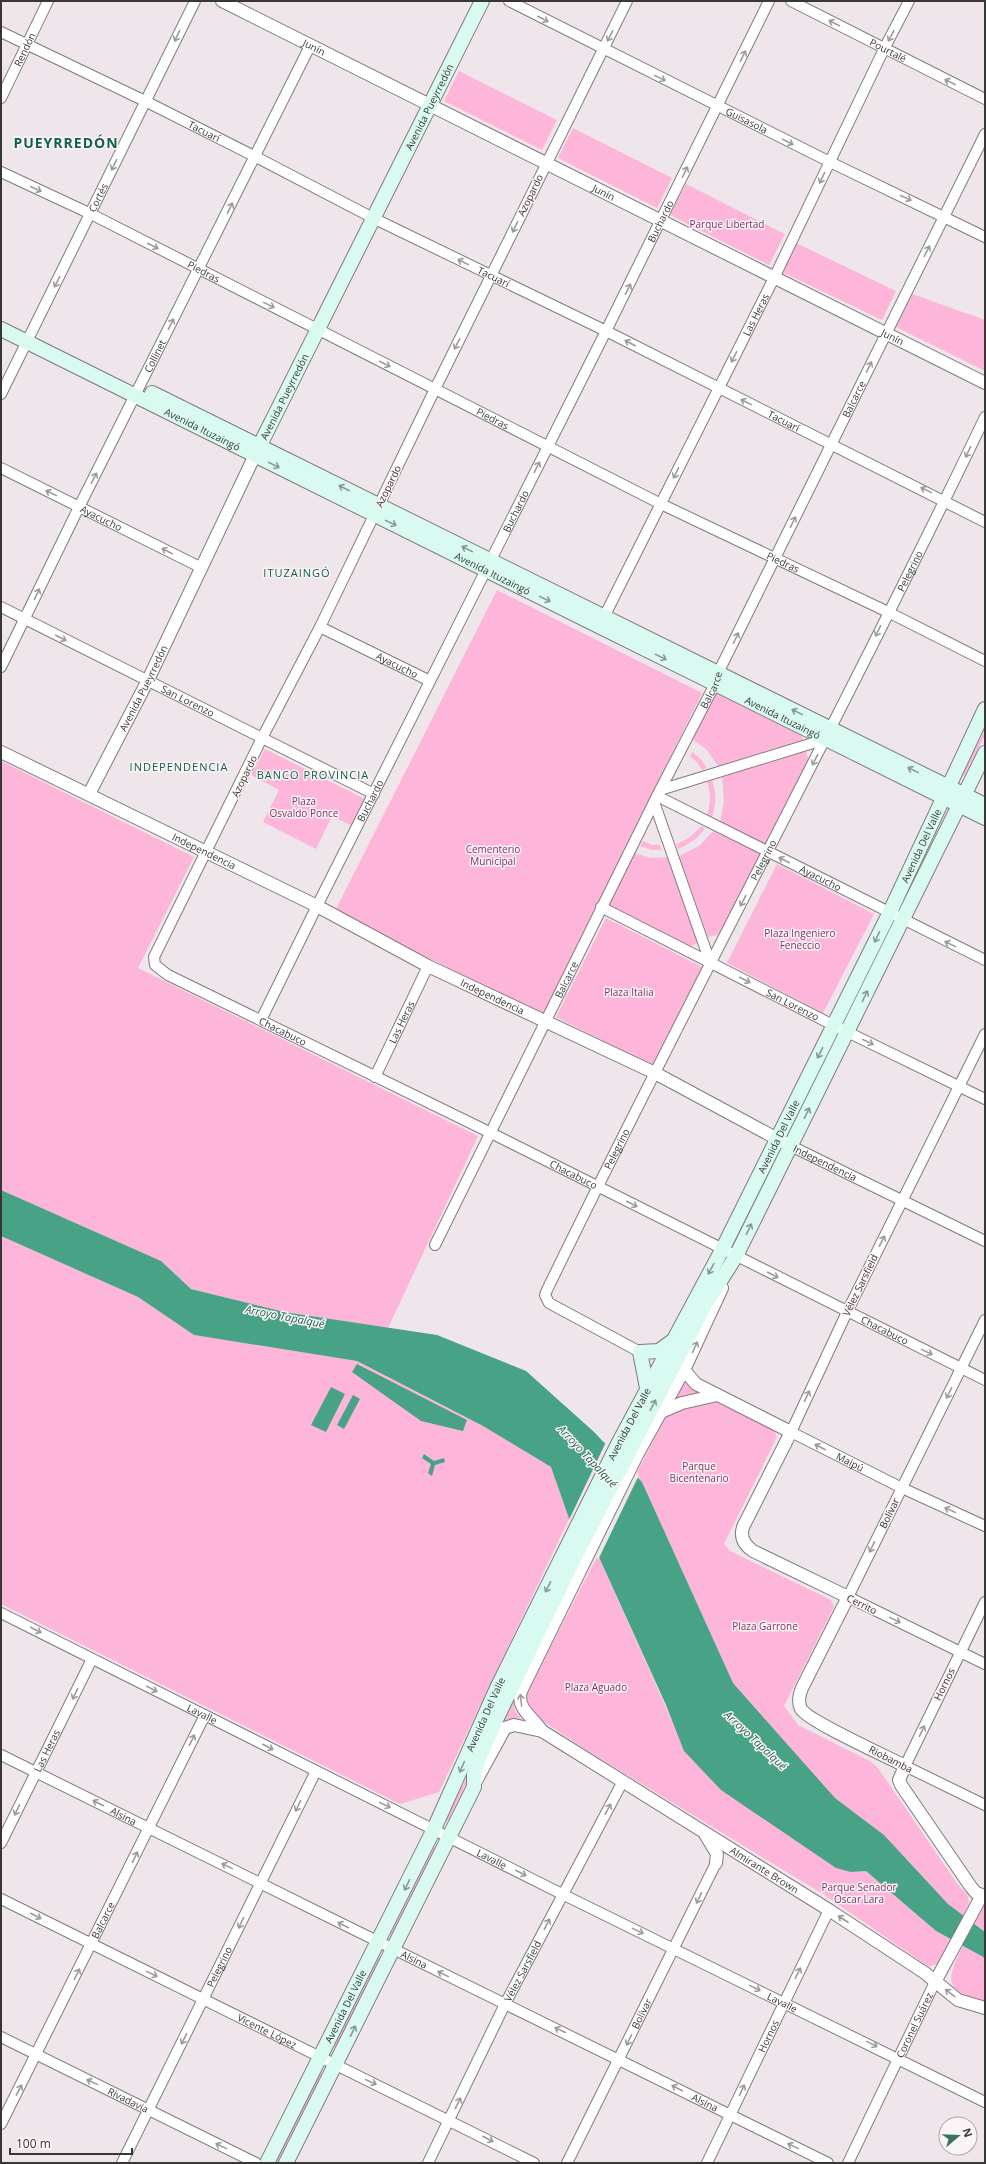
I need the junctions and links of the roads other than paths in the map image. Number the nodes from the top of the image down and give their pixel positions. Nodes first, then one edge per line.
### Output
1 (48, 1) edge
2 (195, 1) edge
3 (222, 1) edge
4 (482, 1) edge
5 (509, 1) edge
6 (628, 1) edge
7 (769, 1) edge
8 (791, 1) edge
9 (909, 1) edge
10 (1, 32) edge
11 (27, 45) junction
12 (310, 46) junction
13 (884, 49) junction
14 (603, 50) junction
15 (1, 98) edge
16 (985, 99) edge
17 (145, 101) junction
18 (430, 104) junction
19 (718, 106) junction
20 (985, 134) edge
21 (256, 156) junction
22 (830, 162) junction
23 (546, 164) junction
24 (1, 172) edge
25 (91, 214) junction
26 (945, 217) junction
27 (373, 218) junction
28 (662, 220) junction
29 (985, 237) edge
30 (198, 270) junction
31 (492, 275) junction
32 (774, 278) junction
33 (1, 318) edge
34 (1, 329) edge
35 (318, 329) junction
36 (606, 331) junction
37 (886, 332) junction
38 (29, 337) junction
39 (985, 383) edge
40 (435, 389) junction
41 (718, 389) junction
42 (138, 392) junction
43 (1, 394) edge
44 (985, 417) edge
45 (831, 444) junction
46 (548, 446) junction
47 (257, 450) junction
48 (1, 468) edge
49 (945, 500) junction
50 (661, 504) junction
51 (79, 507) junction
52 (377, 510) junction
53 (985, 522) edge
54 (776, 557) junction
55 (488, 565) junction
56 (202, 568) junction
57 (1, 607) edge
58 (888, 612) junction
59 (25, 619) junction
60 (601, 621) junction
61 (320, 627) junction
62 (985, 661) edge
63 (1, 667) edge
64 (717, 679) junction
65 (430, 681) junction
66 (146, 682) junction
67 (985, 710) edge
68 (828, 734) junction
69 (262, 738) junction
70 (1, 752) edge
71 (985, 753) edge
72 (946, 793) junction
73 (89, 794) junction
74 (374, 794) junction
75 (657, 796) junction
76 (962, 800) junction
77 (985, 805) edge
78 (985, 818) edge
79 (207, 852) junction
80 (769, 852) junction
81 (317, 906) junction
82 (601, 907) junction
83 (889, 914) junction
84 (902, 920) junction
85 (985, 960) edge
86 (710, 962) junction
87 (428, 966) junction
88 (160, 970) joint
89 (262, 1020) junction
90 (545, 1022) junction
91 (833, 1025) junction
92 (847, 1032) junction
93 (985, 1034) edge
94 (656, 1073) junction
95 (375, 1077) junction
96 (959, 1086) junction
97 (985, 1099) edge
98 (489, 1132) junction
99 (777, 1138) junction
100 (791, 1146) junction
101 (597, 1186) junction
102 (902, 1200) junction
103 (985, 1241) edge
104 (435, 1245) dead end
105 (722, 1250) junction
106 (736, 1256) junction
107 (846, 1312) junction
108 (985, 1320) edge
109 (674, 1339) junction
110 (640, 1352) junction
111 (961, 1369) junction
112 (684, 1370) junction
113 (985, 1380) edge
114 (647, 1388) junction
115 (717, 1395) junction
116 (661, 1412) junction
117 (791, 1432) junction
118 (628, 1450) junction
119 (902, 1488) junction
120 (985, 1526) edge
121 (743, 1539) joint
122 (575, 1557) junction
123 (848, 1597) junction
124 (985, 1602) edge
125 (1, 1613) edge
126 (960, 1652) junction
127 (92, 1659) junction
128 (985, 1664) edge
129 (800, 1708) joint
130 (205, 1715) junction
131 (542, 1731) junction
132 (1, 1755) edge
133 (905, 1766) junction
134 (316, 1771) junction
135 (36, 1772) junction
136 (623, 1782) junction
137 (474, 1786) junction
138 (985, 1805) edge
139 (149, 1829) junction
140 (434, 1829) junction
141 (702, 1829) junction
142 (449, 1836) junction
143 (1, 1843) edge
144 (744, 1855) junction
145 (716, 1863) junction
146 (261, 1883) junction
147 (984, 1893) edge
148 (562, 1894) junction
149 (1, 1899) edge
150 (829, 1910) junction
151 (378, 1943) junction
152 (92, 1944) junction
153 (674, 1949) junction
154 (393, 1950) junction
155 (935, 1982) junction
156 (204, 2000) junction
157 (784, 2002) junction
158 (505, 2004) junction
159 (985, 2008) edge
160 (1, 2037) edge
161 (37, 2055) junction
162 (320, 2058) junction
163 (620, 2058) junction
164 (900, 2058) junction
165 (335, 2066) junction
166 (985, 2102) edge
167 (148, 2110) junction
168 (730, 2114) junction
169 (450, 2120) junction
170 (1, 2124) edge
171 (122, 2163) edge
172 (256, 2163) edge
173 (267, 2163) edge
174 (286, 2163) edge
175 (428, 2163) edge
176 (534, 2163) edge
177 (567, 2163) edge
178 (707, 2163) edge
179 (828, 2163) edge
180 (848, 2163) edge

1 - 11 street, Rendón
2 -> 17 street, Cortés
3 - 12 street, Junín
4 - 18 main road, Avenida Pueyrredón
5 -> 14 street, Guisasola
6 -> 14 street, Azopardo
19 -> 7 street, Buchardo
13 -> 8 street, Pourtalé
9 -> 13 street, Las Heras
10 - 11 street, Tacuarí
11 - 15 street, Rendón
11 - 17 street, Tacuarí
12 - 18 street, Junín
12 - 21 street, Collinet
16 -> 13 street, Pourtalé
13 - 22 street, Las Heras
14 -> 19 street, Guisasola
14 - 23 street, Azopardo
17 - 21 street, Tacuarí
17 -> 25 street, Cortés
18 - 23 street, Junín
18 - 27 main road, Avenida Pueyrredón
19 -> 22 street, Guisasola
28 -> 19 street, Buchardo
20 - 26 street, Balcarce
21 - 27 street, Tacuarí
30 -> 21 street, Collinet
22 -> 26 street, Guisasola
22 -> 32 street, Las Heras
23 - 28 street, Junín
23 -> 31 street, Azopardo
24 -> 25 street, Piedras
25 -> 30 street, Piedras
25 -> 38 street, Cortés
26 - 29 street, Guisasola
37 -> 26 street, Balcarce
31 -> 27 street, Tacuarí
27 - 35 main road, Avenida Pueyrredón
28 - 32 street, Junín
36 -> 28 street, Buchardo
30 -> 35 street, Piedras
42 -> 30 street, Collinet
31 - 36 street, Tacuarí
31 -> 40 street, Azopardo
32 - 37 street, Junín
32 -> 41 street, Las Heras
33 - 38 main road, Avenida Ituzaingó
34 - 38 main road, Avenida Ituzaingó
35 -> 40 street, Piedras
35 - 47 main road, Avenida Pueyrredón
41 -> 36 street, Tacuarí
36 - 46 street, Buchardo
37 - 39 street, Junín
45 -> 37 street, Balcarce
38 - 42 main road, Avenida Ituzaingó
38 - 43 street, Cortés
40 - 46 street, Piedras
40 - 52 street, Azopardo
45 -> 41 street, Tacuarí
41 -> 50 street, Las Heras
42 - 47 main road, Avenida Ituzaingó
51 -> 42 street, Collinet
44 -> 49 street, Pelegrino
49 -> 45 street, Tacuarí
54 -> 45 street, Balcarce
46 - 50 street, Piedras
55 -> 46 street, Buchardo
47 - 52 main road, Avenida Ituzaingó
47 - 56 street, Avenida Pueyrredón
51 -> 48 street, Ayacucho
49 - 53 street, Tacuarí
49 - 58 street, Pelegrino
50 - 54 street, Piedras
50 - 60 street, Las Heras
56 -> 51 street, Ayacucho
59 -> 51 street, Collinet
52 - 55 main road, Avenida Ituzaingó
52 - 61 street, Azopardo
54 - 58 street, Piedras
64 -> 54 street, Balcarce
55 - 60 main road, Avenida Ituzaingó
55 - 65 street, Buchardo
56 - 66 street, Avenida Pueyrredón
57 - 59 street, San Lorenzo
58 - 62 street, Piedras
58 -> 68 street, Pelegrino
59 - 63 street, Collinet
59 -> 66 street, San Lorenzo
60 - 64 main road, Avenida Ituzaingó
61 - 65 street, Ayacucho
61 - 69 street, Azopardo
64 - 68 main road, Avenida Ituzaingó
64 - 75 street, Balcarce
65 - 74 street, Buchardo
66 - 69 street, San Lorenzo
66 - 73 street, Avenida Pueyrredón
67 - 72 main road, Avenida Del Valle
68 - 72 main road, Avenida Ituzaingó
68 - 75 street
68 -> 80 street, Pelegrino
69 - 74 street, San Lorenzo
69 - 79 street, Azopardo
70 - 73 street, Independencia
71 - 76 main road, Avenida Del Valle
72 - 76 main road, Avenida Ituzaingó
72 - 83 main road, Avenida Del Valle
73 - 79 street, Independencia
74 - 81 street, Buchardo
75 - 80 street, Ayacucho
75 - 82 street, Balcarce
75 - 86 street
76 - 77 main road, Avenida Ituzaingó
76 - 78 main road, Avenida Ituzaingó
76 - 84 main road, Avenida Del Valle
79 - 81 street, Independencia
79 - 88 street, Azopardo
83 -> 80 street, Ayacucho
80 -> 86 street, Pelegrino
81 - 87 street, Independencia
81 - 89 street, Buchardo
82 - 86 street, San Lorenzo
82 - 90 street, Balcarce
83 - 84 street, Ayacucho
83 -> 91 main road, Avenida Del Valle
85 -> 84 street, Ayacucho
92 -> 84 main road, Avenida Del Valle
86 -> 91 street, San Lorenzo
86 - 94 street, Pelegrino
87 - 90 street, Independencia
87 - 95 street, Las Heras
88 - 89 street, Chacabuco
89 - 95 street, Chacabuco
90 - 94 street, Independencia
90 - 98 street, Balcarce
91 - 92 street, San Lorenzo
91 -> 99 main road, Avenida Del Valle
92 -> 96 street, San Lorenzo
100 -> 92 main road, Avenida Del Valle
93 - 96 street, Vélez Sarsfield
94 - 99 street, Independencia
94 - 101 street, Pelegrino
95 - 98 street, Chacabuco
96 - 97 street, San Lorenzo
96 - 102 street, Vélez Sarsfield
98 - 101 street, Chacabuco
98 - 104 street, Balcarce
99 - 100 street, Independencia
99 - 105 main road, Avenida Del Valle
100 - 102 street, Independencia
106 -> 100 main road, Avenida Del Valle
101 -> 105 street, Chacabuco
101 - 110 street, Pelegrino
102 - 103 street, Independencia
107 -> 102 street, Vélez Sarsfield
105 - 106 street, Chacabuco
105 -> 109 main road, Avenida Del Valle
106 -> 107 street, Chacabuco
112 -> 106 street, Avenida Del Valle
118 -> 106 main road, Avenida Del Valle
107 -> 111 street, Chacabuco
117 -> 107 street, Vélez Sarsfield
108 - 111 street, Bolívar
109 - 110 main road
109 - 114 main road, Avenida Del Valle
110 - 114 main road
111 - 113 street, Chacabuco
111 -> 119 street, Bolívar
112 - 115 street, Maipú
112 - 116 street, Avenida Del Valle
114 - 118 main road, Avenida Del Valle
115 - 116 street
115 - 117 street, Maipú
116 - 118 street, Avenida Del Valle
119 -> 117 street, Maipú
117 - 121 street, Vélez Sarsfield
118 - 122 main road, Avenida Del Valle
120 -> 119 street, Maipú
119 -> 123 street, Bolívar
121 - 123 street, Cerrito
131 -> 122 street, Avenida Del Valle
122 - 137 main road, Avenida Del Valle
122 -> 140 main road, Avenida Del Valle
123 -> 126 street, Cerrito
123 - 129 street, Bolívar
124 - 126 street, Hornos
125 -> 127 street, Lavalle
126 - 128 street, Cerrito
133 -> 126 street, Hornos
127 -> 130 street, Lavalle
127 -> 135 street, Las Heras
129 - 133 street, Riobamba
130 -> 134 street, Lavalle
139 -> 130 street, Balcarce
131 - 136 street, Almirante Brown
131 - 137 street
132 - 135 street, Alsina
133 - 138 street, Riobamba
133 - 147 street
134 -> 140 street, Lavalle
134 -> 146 street, Pelegrino
139 -> 135 street, Alsina
135 -> 143 street, Las Heras
136 - 141 street, Almirante Brown
148 -> 136 street, Vélez Sarsfield
137 - 142 main road, Avenida Del Valle
146 -> 139 street, Alsina
152 -> 139 street, Balcarce
140 - 142 street, Lavalle
140 -> 151 main road, Avenida Del Valle
141 - 144 street, Almirante Brown
141 - 145 street
142 -> 148 street, Lavalle
142 - 154 main road, Avenida Del Valle
144 - 145 street
144 - 150 street, Almirante Brown
145 -> 153 street, Bolívar
151 -> 146 street, Alsina
146 -> 156 street, Pelegrino
147 - 155 street, Coronel Suárez
148 -> 153 street, Lavalle
158 -> 148 street, Vélez Sarsfield
149 -> 152 street, Vicente López
155 -> 150 street, Almirante Brown
157 -> 150 street, Hornos
151 - 154 street, Alsina
151 - 162 main road, Avenida Del Valle
152 -> 156 street, Vicente López
161 -> 152 street, Balcarce
153 -> 157 street, Lavalle
153 -> 163 street, Bolívar
158 -> 154 street, Alsina
165 -> 154 main road, Avenida Del Valle
159 -> 155 street, Almirante Brown
155 - 164 street, Coronel Suárez
156 - 162 street, Vicente López
156 -> 167 street, Pelegrino
157 -> 164 street, Lavalle
168 -> 157 street, Hornos
163 -> 158 street, Alsina
169 -> 158 street, Vélez Sarsfield
160 - 161 street, Rivadavia
167 -> 161 street, Rivadavia
170 -> 161 street, Balcarce
162 - 165 street, Vicente López
162 - 173 main road, Avenida Del Valle
168 -> 163 street, Alsina
163 - 177 street, Bolívar
164 - 166 street, Lavalle
164 - 180 street, Coronel Suárez
165 -> 169 street, Vicente López
165 - 174 main road, Avenida Del Valle
167 - 171 street, Pelegrino
172 -> 167 street, Rivadavia
168 - 178 street, Hornos
179 -> 168 street, Alsina
169 - 175 street, Vélez Sarsfield
169 -> 176 street, Vicente López

